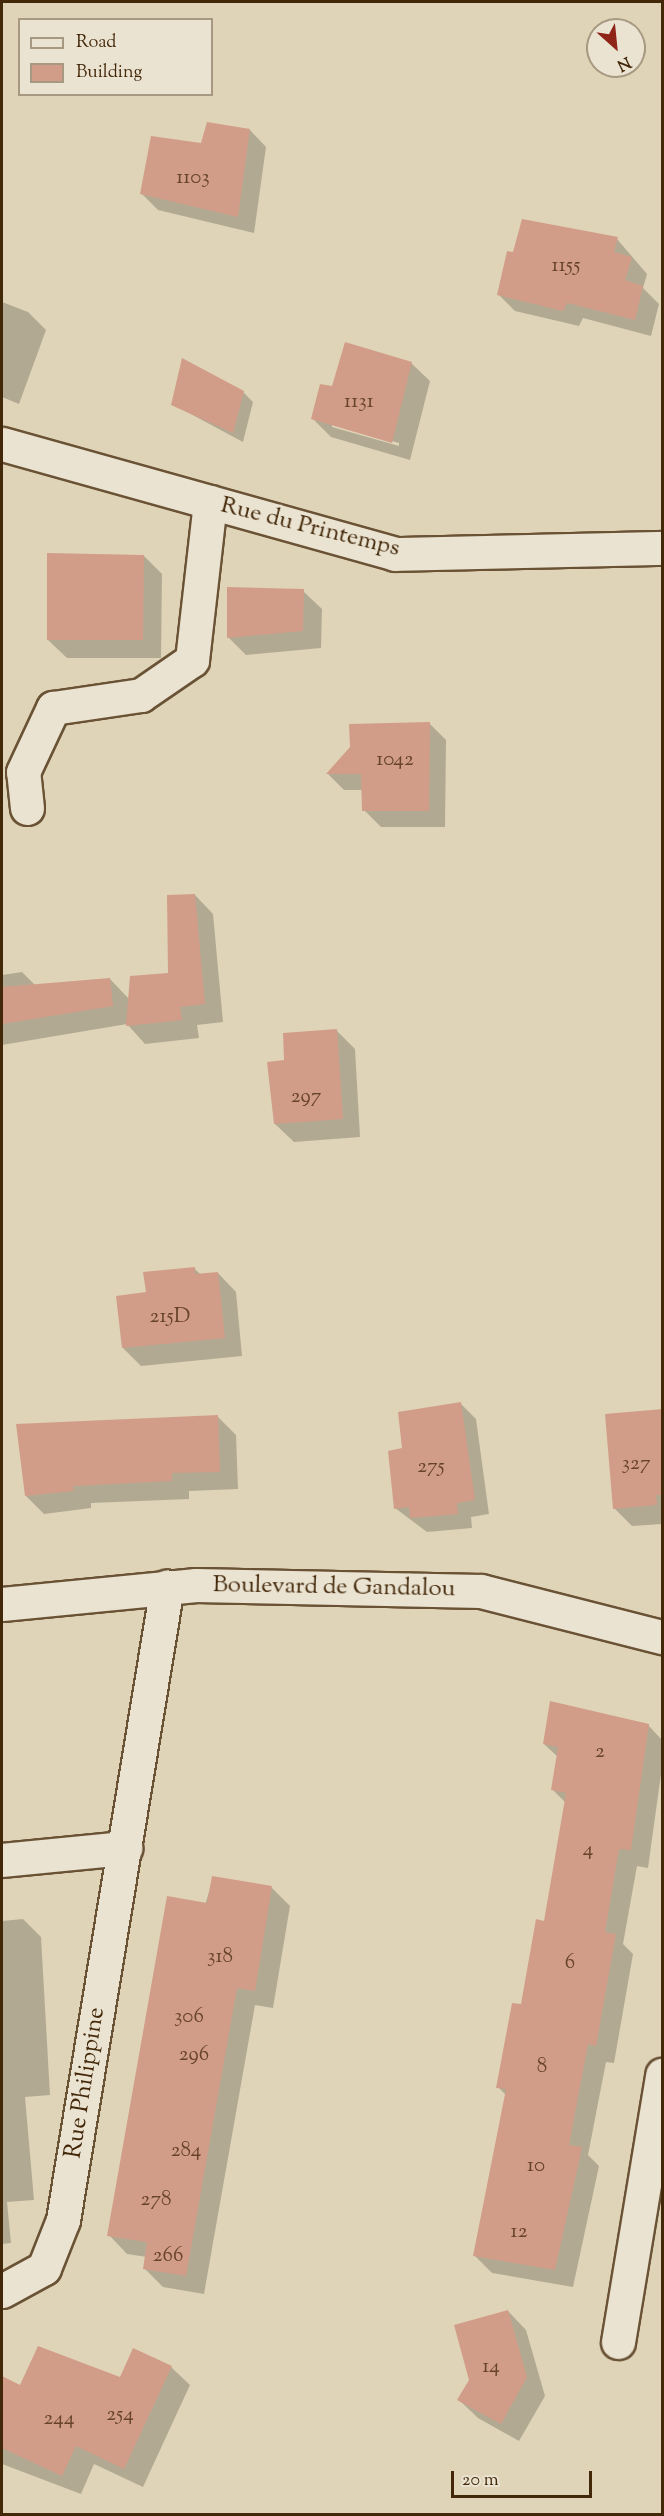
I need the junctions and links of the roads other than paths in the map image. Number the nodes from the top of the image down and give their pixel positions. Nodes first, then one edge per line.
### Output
1 (2, 444) edge
2 (210, 502) junction
3 (663, 548) edge
4 (27, 808) dead end
5 (166, 1586) junction
6 (2, 1604) edge
7 (663, 1637) edge
8 (125, 1848) junction
9 (2, 1860) edge
10 (663, 2075) edge
11 (2, 2291) edge
12 (618, 2342) dead end

1 - 2 street, Rue du Printemps
2 - 3 street, Rue du Printemps
2 - 4 street
5 - 6 street, Boulevard de Gandalou
5 - 7 street, Boulevard de Gandalou
5 - 8 street, Rue Philippine
8 - 9 street
8 - 11 street, Rue Philippine
10 - 12 street

